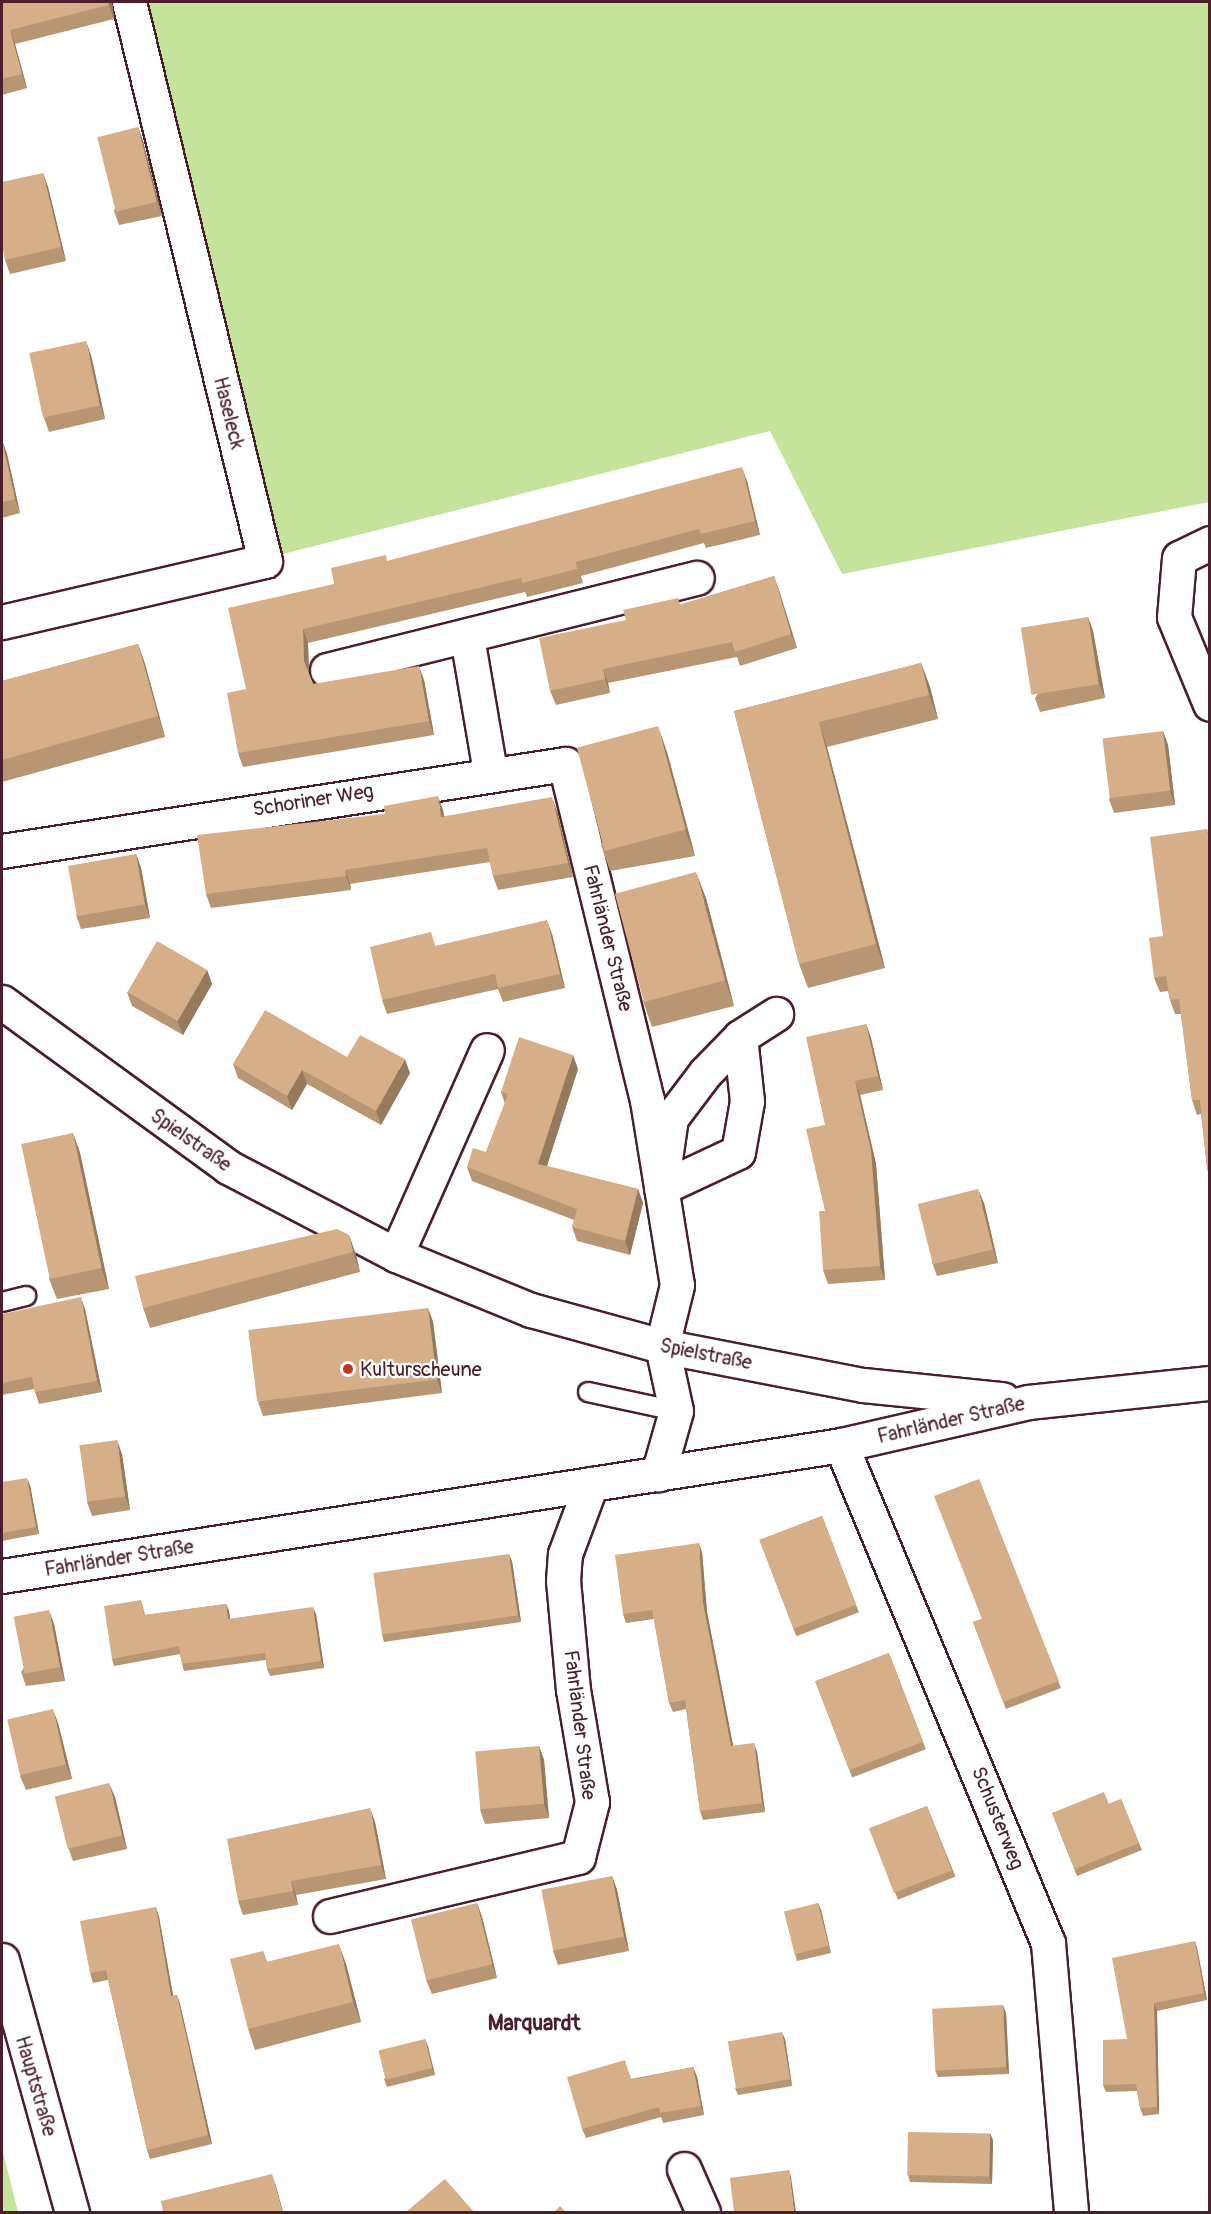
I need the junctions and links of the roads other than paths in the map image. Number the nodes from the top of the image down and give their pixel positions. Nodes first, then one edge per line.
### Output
1 (129, 2) edge
2 (1209, 543) edge
3 (697, 578) dead end
4 (2, 622) edge
5 (466, 637) junction
6 (327, 670) dead end
7 (1209, 704) edge
8 (490, 771) junction
9 (2, 851) edge
10 (2, 1002) edge
11 (776, 1014) dead end
12 (740, 1037) junction
13 (487, 1050) dead end
14 (661, 1188) junction
15 (396, 1255) junction
16 (26, 1296) dead end
17 (2, 1302) edge
18 (662, 1346) junction
19 (1209, 1383) edge
20 (588, 1392) dead end
21 (1028, 1402) junction
22 (676, 1411) junction
23 (841, 1445) junction
24 (658, 1474) junction
25 (591, 1484) junction
26 (2, 1576) edge
27 (330, 1916) dead end
28 (2, 1960) edge
29 (684, 2169) dead end
30 (72, 2212) edge
31 (703, 2212) edge
32 (1071, 2212) edge

1 - 4 street, Haseleck
2 - 7 street
3 - 5 street
5 - 6 street
5 - 8 street
8 - 9 street, Schoriner Weg
8 - 14 street, Fahrländer Straße
10 - 15 street, Spielstraße
11 - 12 street, Fahrländer Straße
12 - 14 street, Fahrländer Straße
12 - 14 street
13 - 15 street
14 - 18 street, Fahrländer Straße
15 - 18 street, Spielstraße
16 - 17 lane
18 - 21 street, Spielstraße
18 - 22 street, Fahrländer Straße
19 - 21 street, Fahrländer Straße
20 - 22 lane
21 - 23 street, Fahrländer Straße
22 - 24 street, Fahrländer Straße
23 - 24 street, Fahrländer Straße
23 - 32 street, Schusterweg
24 - 25 street, Fahrländer Straße
25 - 26 street, Fahrländer Straße
25 - 27 street, Fahrländer Straße
28 - 30 street, Hauptstraße
29 - 31 street

